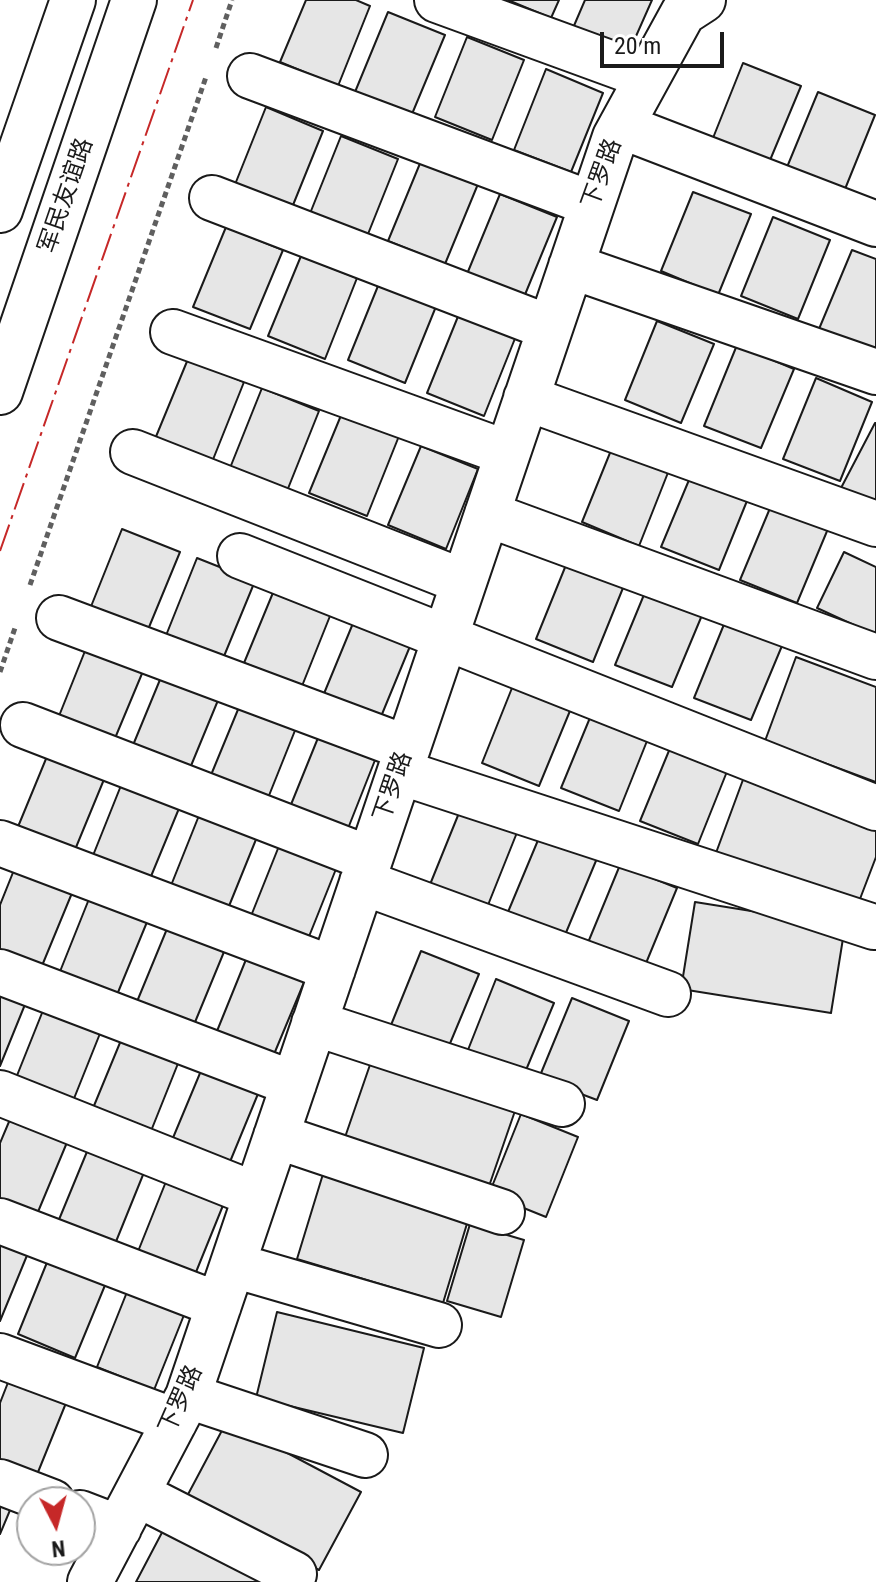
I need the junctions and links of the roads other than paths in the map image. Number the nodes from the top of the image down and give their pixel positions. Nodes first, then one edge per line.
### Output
1 (73, 0) edge
2 (134, 0) edge
3 (437, 0) edge
4 (703, 0) edge
5 (231, 68) road end
6 (648, 77) junction
7 (621, 126) junction
8 (212, 198) dead end
9 (592, 204) junction
10 (0, 210) edge
11 (876, 224) edge
12 (571, 266) junction
13 (550, 328) junction
14 (173, 332) dead end
15 (876, 372) edge
16 (0, 392) edge
17 (526, 398) junction
18 (133, 452) dead end
19 (507, 453) junction
20 (487, 514) junction
21 (876, 524) edge
22 (240, 556) dead end
23 (464, 582) junction
24 (35, 609) road end
25 (445, 637) junction
26 (876, 657) edge
27 (23, 725) dead end
28 (404, 760) junction
29 (876, 808) edge
30 (0, 843) edge
31 (366, 871) junction
32 (874, 927) edge
33 (333, 969) junction
34 (0, 972) edge
35 (668, 994) dead end
36 (314, 1023) junction
37 (294, 1084) junction
38 (0, 1093) edge
39 (562, 1104) dead end
40 (276, 1136) junction
41 (256, 1195) junction
42 (502, 1212) dead end
43 (0, 1221) edge
44 (233, 1265) junction
45 (219, 1305) junction
46 (439, 1325) dead end
47 (0, 1356) edge
48 (181, 1408) junction
49 (365, 1455) dead end
50 (112, 1511) edge
51 (294, 1574) dead end
52 (90, 1582) edge

1 - 10 street
2 - 16 street, 军民友谊路
3 - 6 street
4 - 6 street, 下罗路
5 - 9 street
6 - 7 street, 下罗路
7 - 9 street, 下罗路
7 - 11 street
8 - 13 street
9 - 12 street, 下罗路
12 - 13 street, 下罗路
12 - 15 street
13 - 17 street, 下罗路
14 - 19 street
17 - 19 street, 下罗路
17 - 21 street
18 - 23 street
19 - 20 street, 下罗路
20 - 23 street, 下罗路
20 - 26 street
22 - 25 street
23 - 25 street, 下罗路
24 - 28 street
25 - 28 street, 下罗路
25 - 29 street
27 - 31 street
28 - 31 street, 下罗路
28 - 32 street
30 - 33 street
31 - 33 street, 下罗路
31 - 35 street
33 - 36 street, 下罗路
34 - 37 street
36 - 37 street, 下罗路
36 - 39 street
37 - 40 street, 下罗路
38 - 41 street
40 - 41 street, 下罗路
40 - 42 street
41 - 44 street, 下罗路
43 - 45 street
44 - 45 street, 下罗路
44 - 46 street
45 - 48 street, 下罗路
47 - 48 street
48 - 49 street
48 - 50 street, 下罗路
50 - 51 street
50 - 52 street, 下罗路

